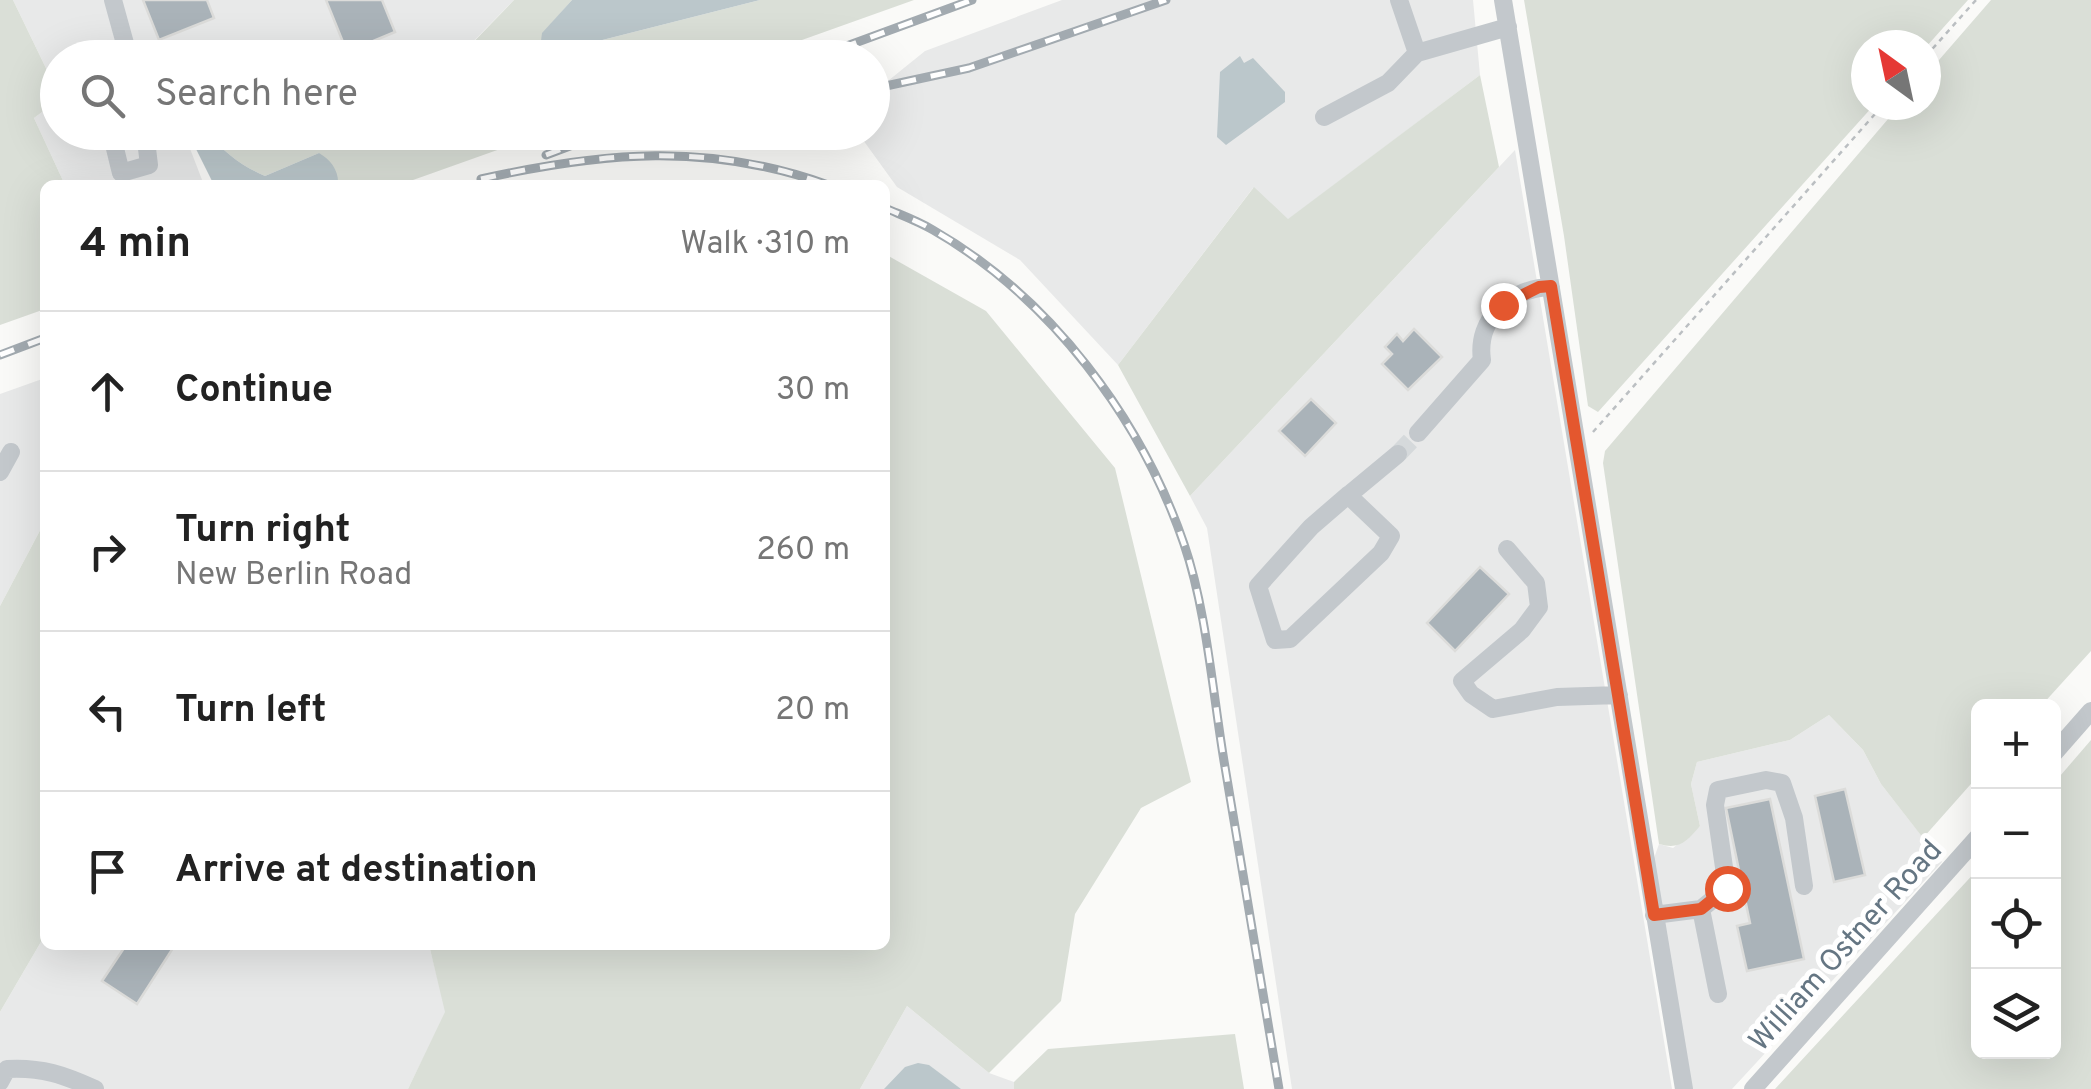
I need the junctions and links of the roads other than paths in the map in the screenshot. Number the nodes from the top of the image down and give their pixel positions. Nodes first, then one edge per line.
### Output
1 (112, 0) edge
2 (1399, 0) edge
3 (1503, 0) edge
4 (1508, 27) junction
5 (124, 40) edge
6 (1418, 53) junction
7 (1324, 118) dead end
8 (116, 150) edge
9 (147, 150) edge
10 (1551, 286) junction
11 (1418, 434) tunnel mouth
12 (12, 452) dead end
13 (1398, 454) tunnel mouth
14 (0, 472) edge
15 (1348, 495) junction
16 (1507, 549) dead end
17 (1618, 694) junction
18 (2091, 711) edge
19 (2061, 745) edge
20 (1971, 845) edge
21 (1804, 886) dead end
22 (1701, 909) junction
23 (1654, 915) junction
24 (1718, 994) dead end
25 (0, 1082) edge
26 (95, 1089) edge
27 (1684, 1089) edge
28 (1752, 1089) edge

1 - 5 street
2 - 6 street
3 - 4 street
4 - 6 street
4 - 10 street
6 - 7 street
8 - 9 street
10 - 11 street
10 - 17 street
12 - 14 street
13 - 15 street
15 - 15 street
16 - 17 street
17 - 23 street
18 - 19 street
20 - 28 street, William Ostner Road
21 - 22 street
22 - 23 street
22 - 24 street
23 - 27 street
25 - 26 street

